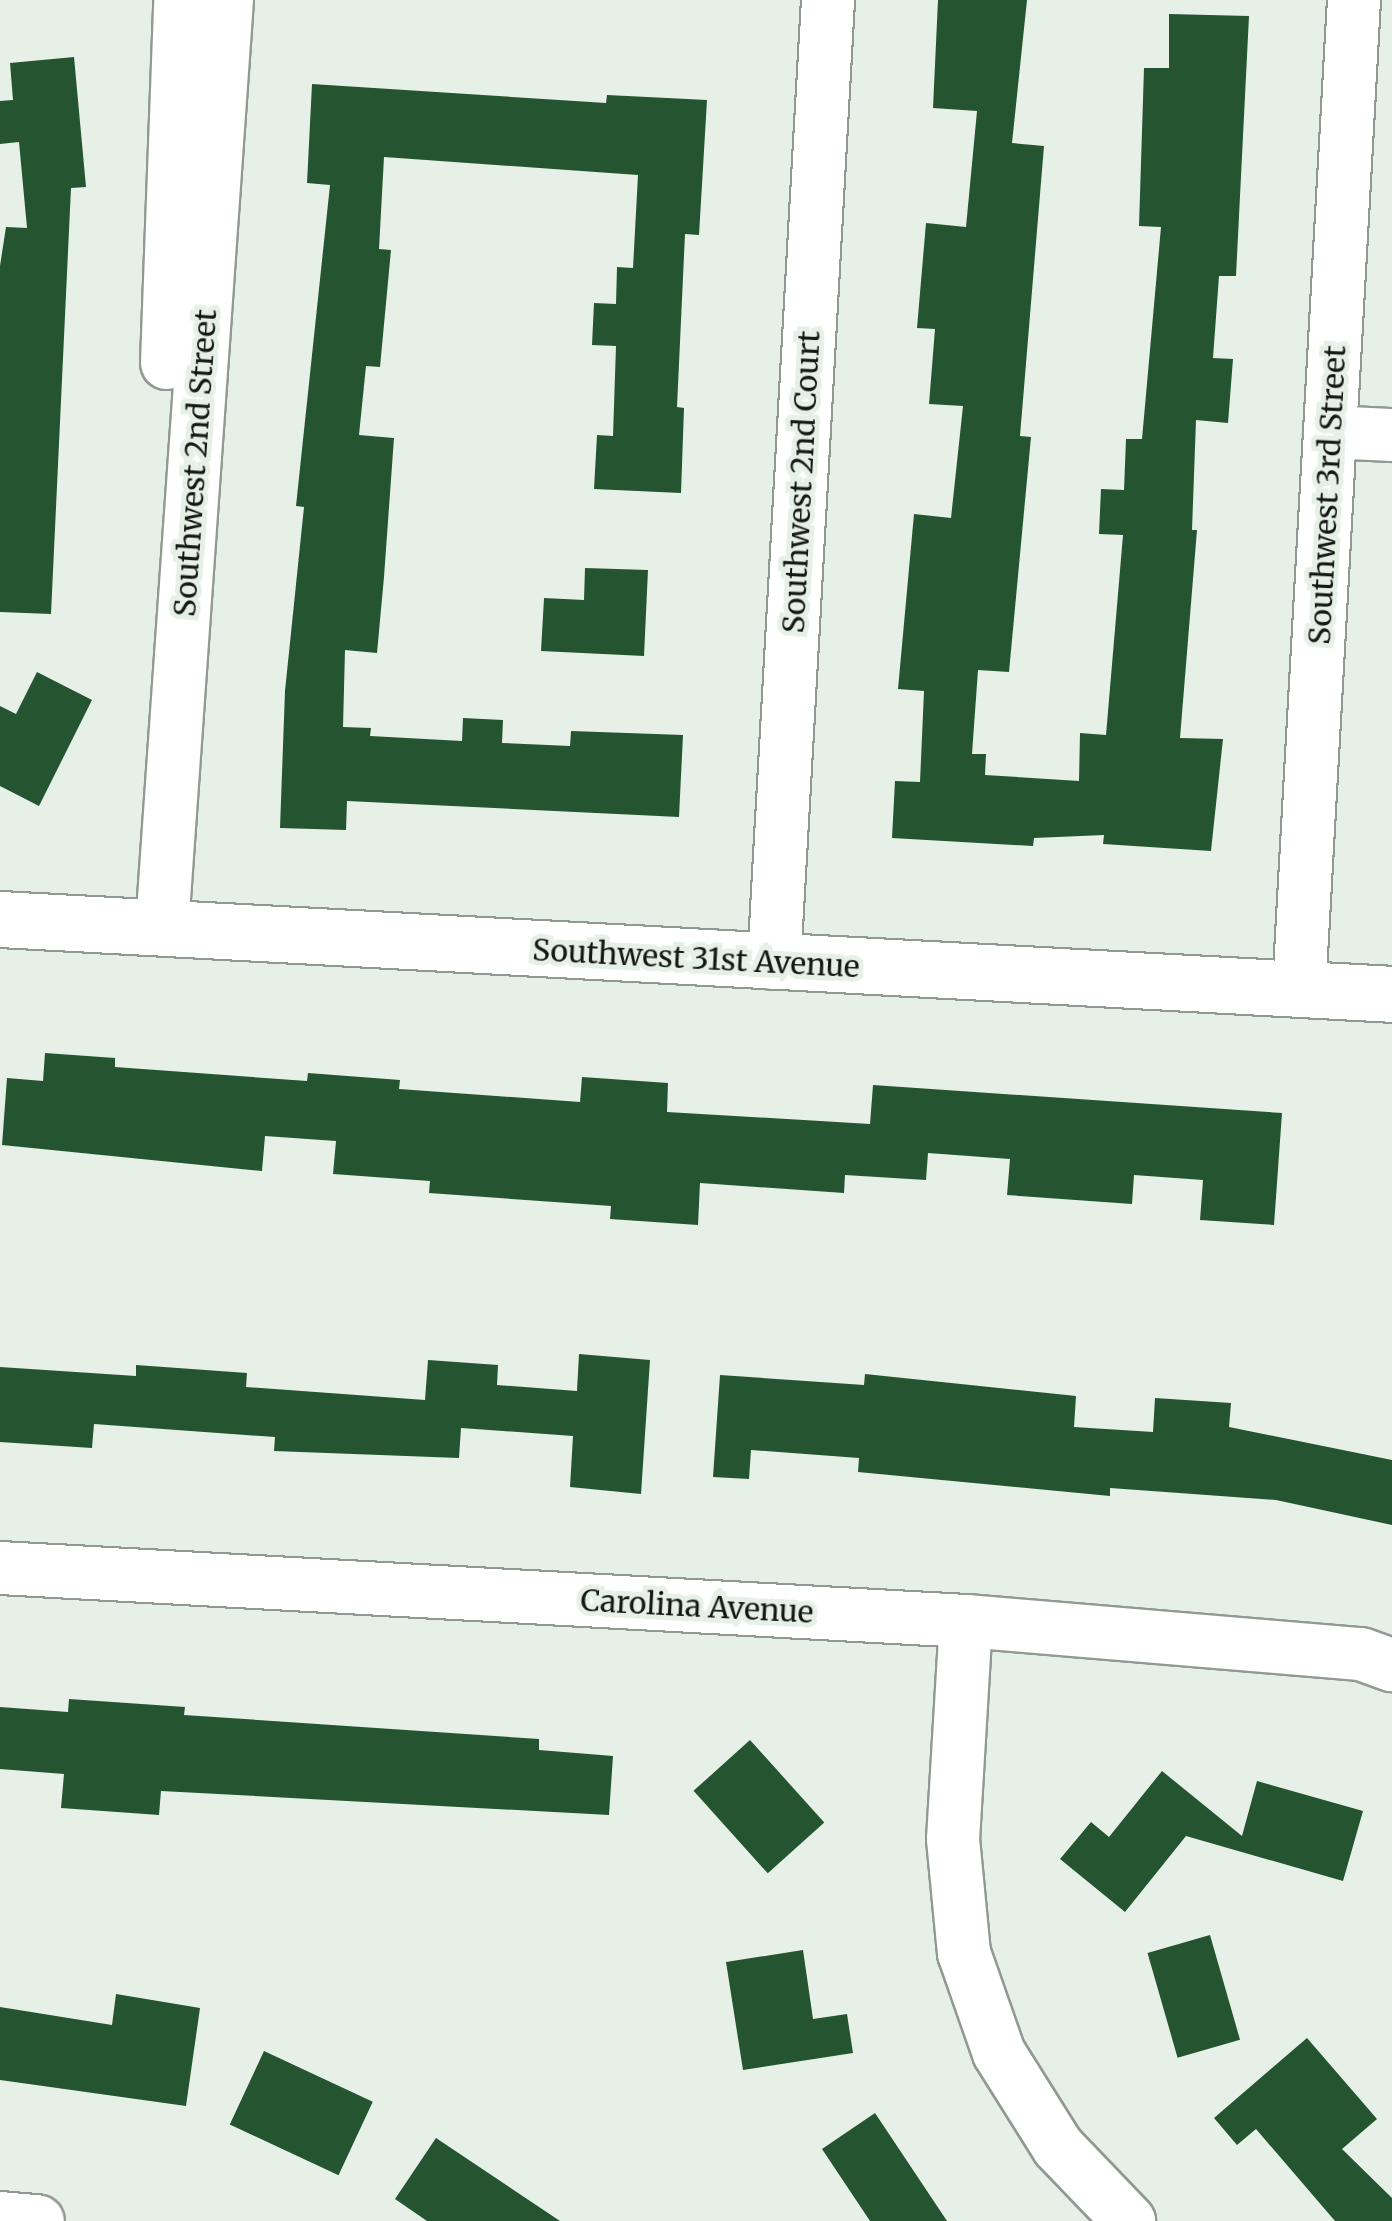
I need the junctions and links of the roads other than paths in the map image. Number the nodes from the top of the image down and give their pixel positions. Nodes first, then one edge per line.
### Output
1 (180, 0) edge
2 (227, 0) edge
3 (828, 0) edge
4 (1354, 0) edge
5 (1330, 432) junction
6 (1392, 435) edge
7 (0, 919) edge
8 (147, 926) junction
9 (774, 963) junction
10 (1299, 990) junction
11 (1392, 994) edge
12 (0, 1568) edge
13 (966, 1620) junction
14 (1392, 1666) edge
15 (0, 2218) edge
16 (38, 2221) edge
17 (1129, 2221) edge

1 - 8 street, Southwest 2nd Street
2 - 8 street, Southwest 2nd Street
3 - 9 street, Southwest 2nd Court
4 - 5 street, Southwest 3rd Street
5 - 6 street
5 - 10 street, Southwest 3rd Street
7 - 8 main road, Southwest 31st Avenue
8 - 9 main road, Southwest 31st Avenue
9 - 10 main road, Southwest 31st Avenue
10 - 11 main road, Southwest 31st Avenue
12 - 13 street, Carolina Avenue
13 - 14 street, Carolina Avenue
13 - 17 street
15 - 16 street

